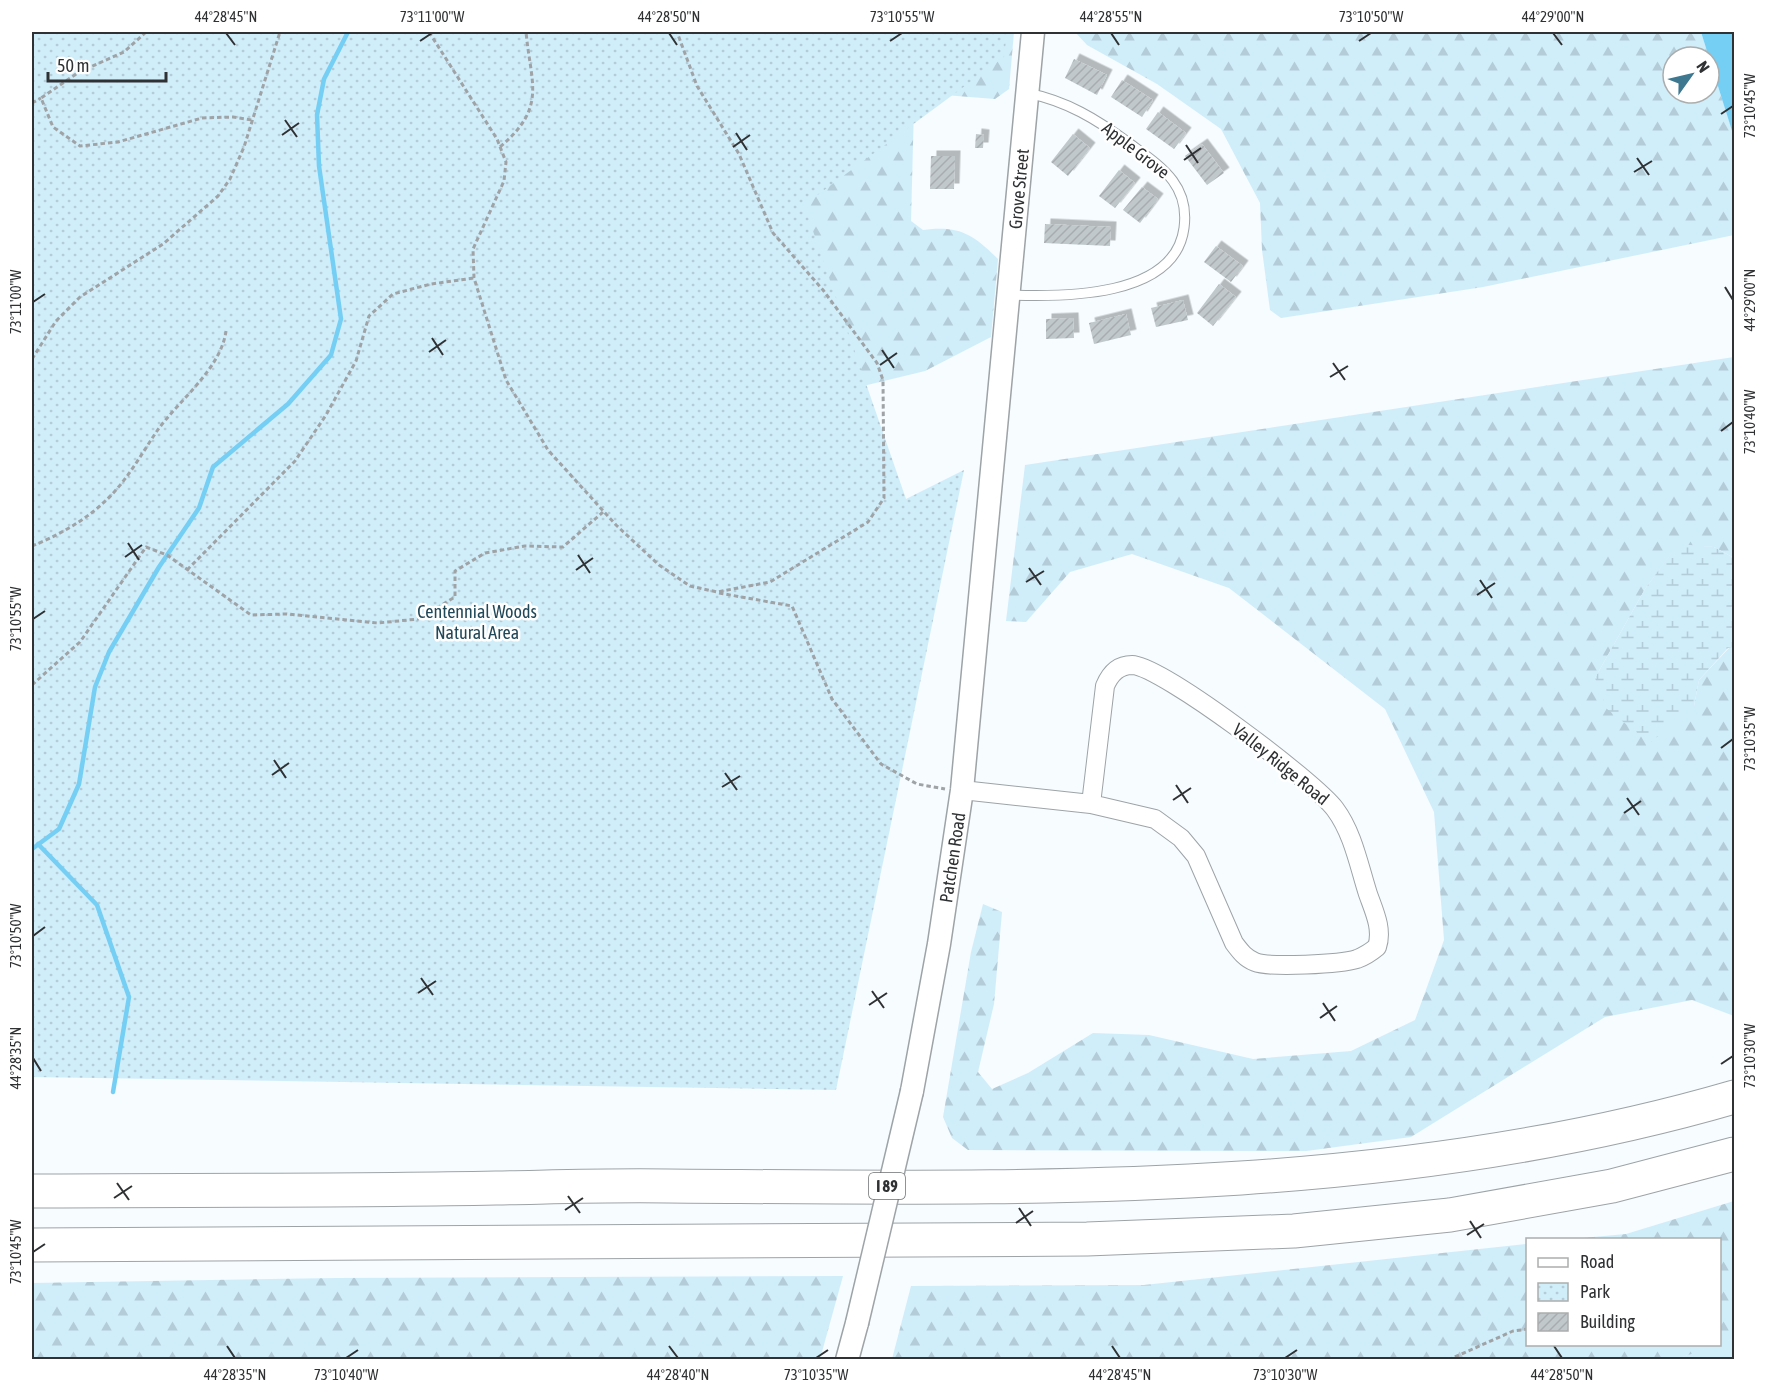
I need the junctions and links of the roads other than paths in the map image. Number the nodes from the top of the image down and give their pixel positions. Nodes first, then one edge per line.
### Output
1 (1033, 32) edge
2 (1027, 93) junction
3 (1008, 295) junction
4 (1003, 347) joint
5 (962, 790) junction
6 (1091, 804) junction
7 (1734, 1097) edge
8 (1734, 1154) edge
9 (32, 1191) edge
10 (32, 1245) edge
11 (847, 1359) edge

1 - 2 street, Grove Street
2 - 3 street, Grove Street
2 - 3 lane, Apple Grove
3 - 4 street, Grove Street
4 - 5 street, Patchen Road
5 - 6 street, Valley Ridge Road
5 - 11 street, Patchen Road, bridge
6 - 6 street, Valley Ridge Road
7 - 9 highway, I 89
8 - 10 highway

